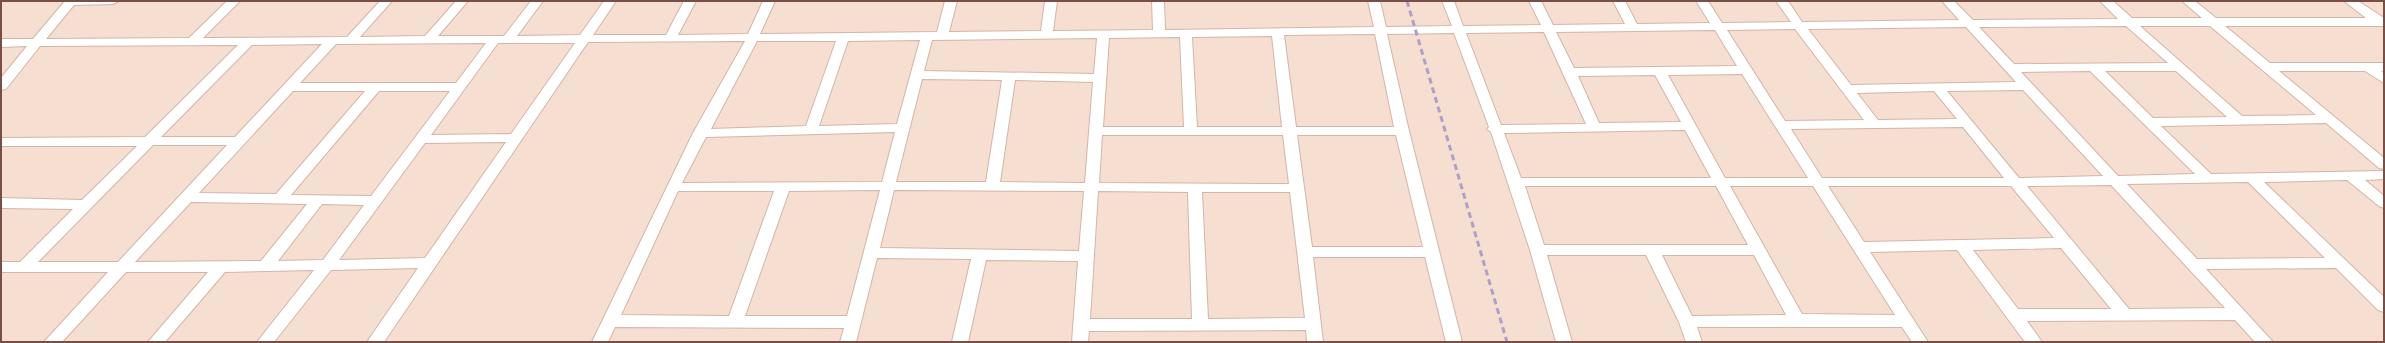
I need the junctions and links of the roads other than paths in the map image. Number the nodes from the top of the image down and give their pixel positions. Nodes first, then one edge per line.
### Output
1 (71, 1) edge
2 (113, 1) edge
3 (234, 1) edge
4 (386, 1) edge
5 (462, 1) edge
6 (537, 1) edge
7 (610, 1) edge
8 (690, 1) edge
9 (769, 1) edge
10 (952, 1) edge
11 (1051, 1) edge
12 (1158, 1) edge
13 (1374, 1) edge
14 (1448, 1) edge
15 (1535, 1) edge
16 (1619, 1) edge
17 (1702, 1) edge
18 (1782, 1) edge
19 (1948, 1) edge
20 (2106, 1) edge
21 (2188, 1) edge
22 (2350, 1) edge
23 (2129, 22) junction
24 (2214, 22) junction
25 (2382, 23) edge
26 (1970, 24) junction
27 (1718, 26) junction
28 (1799, 26) junction
29 (1547, 28) junction
30 (1632, 28) junction
31 (1458, 30) junction
32 (1277, 31) junction
33 (1379, 31) junction
34 (1159, 32) junction
35 (1186, 32) junction
36 (1047, 33) junction
37 (1103, 33) junction
38 (928, 35) junction
39 (942, 35) junction
40 (843, 36) junction
41 (753, 37) junction
42 (502, 38) junction
43 (586, 38) junction
44 (670, 38) junction
45 (429, 39) junction
46 (250, 40) junction
47 (333, 40) junction
48 (351, 40) junction
49 (193, 41) junction
50 (1, 43) edge
51 (35, 43) junction
52 (2093, 67) junction
53 (2177, 67) junction
54 (2267, 67) junction
55 (2368, 67) junction
56 (2384, 67) edge
57 (2010, 68) junction
58 (1746, 70) junction
59 (1570, 72) junction
60 (1660, 72) junction
61 (917, 75) junction
62 (1010, 77) junction
63 (1100, 78) junction
64 (2384, 79) edge
65 (1, 86) edge
66 (2027, 86) junction
67 (290, 87) junction
68 (375, 87) junction
69 (458, 87) junction
70 (1938, 88) junction
71 (1848, 89) junction
72 (2237, 119) junction
73 (2328, 119) junction
74 (2150, 122) junction
75 (1967, 123) junction
76 (1874, 124) junction
77 (1782, 125) junction
78 (1690, 126) junction
79 (1594, 127) junction
80 (903, 128) junction
81 (1494, 129) junction
82 (811, 131) junction
83 (1096, 131) junction
84 (1289, 131) junction
85 (1402, 131) junction
86 (1191, 132) junction
87 (700, 133) junction
88 (516, 138) junction
89 (421, 139) junction
90 (148, 141) junction
91 (240, 141) junction
92 (1, 142) edge
93 (2384, 165) edge
94 (2350, 175) junction
95 (2384, 175) edge
96 (2251, 177) junction
97 (2207, 178) junction
98 (2115, 180) junction
99 (1720, 181) junction
100 (1516, 182) junction
101 (1818, 182) junction
102 (2014, 182) junction
103 (888, 186) junction
104 (992, 186) junction
105 (673, 187) junction
106 (783, 187) junction
107 (1091, 187) junction
108 (1195, 188) junction
109 (1297, 188) junction
110 (187, 197) junction
111 (280, 199) junction
112 (318, 200) junction
113 (373, 201) junction
114 (1, 203) edge
115 (2384, 203) edge
116 (85, 204) junction
117 (2065, 243) junction
118 (1963, 247) junction
119 (1859, 248) junction
120 (1538, 250) junction
121 (1758, 250) junction
122 (1652, 251) junction
123 (1305, 252) junction
124 (1433, 252) junction
125 (871, 253) junction
126 (980, 254) junction
127 (1087, 256) junction
128 (429, 263) junction
129 (2340, 263) junction
130 (2192, 264) junction
131 (266, 265) junction
132 (327, 265) junction
133 (123, 266) junction
134 (1, 267) edge
135 (24, 267) junction
136 (221, 267) junction
137 (2384, 306) edge
138 (2124, 314) junction
139 (2239, 314) junction
140 (2016, 315) junction
141 (610, 320) junction
142 (1797, 320) junction
143 (1906, 321) junction
144 (735, 322) junction
145 (853, 322) junction
146 (1687, 322) junction
147 (1314, 324) junction
148 (1082, 325) junction
149 (1200, 325) junction
150 (52, 342) edge
151 (156, 342) edge
152 (265, 342) edge
153 (375, 342) edge
154 (600, 342) edge
155 (848, 342) edge
156 (960, 342) edge
157 (1080, 342) edge
158 (1315, 342) edge
159 (1454, 342) edge
160 (1564, 342) edge
161 (1694, 342) edge
162 (1920, 342) edge
163 (2034, 342) edge
164 (2265, 342) edge

1 - 2 street
1 - 51 street
3 - 49 street
4 - 48 street
5 - 45 street
6 - 42 street
7 - 43 street
8 - 44 street
9 - 41 street
10 - 39 street
11 - 36 street
12 - 34 street
13 - 33 street
14 - 31 street
15 - 29 street
16 - 30 street
17 - 27 street
18 - 28 street
19 - 26 street
20 - 23 street
21 - 24 street
22 - 25 street
23 - 24 street
23 - 26 street
23 - 53 street
24 - 25 street
24 - 54 street
26 - 28 street
26 - 57 street
27 - 28 street
27 - 30 street
27 - 58 street
28 - 71 street
29 - 30 street
29 - 31 street
29 - 59 street
31 - 33 street
31 - 81 street
32 - 33 street
32 - 35 street
32 - 84 street
33 - 85 street
34 - 35 street
34 - 37 street
35 - 86 street
36 - 37 street
36 - 39 street
37 - 63 street
38 - 39 street
38 - 40 street
38 - 61 street
40 - 41 street
40 - 82 street
41 - 44 street
41 - 87 street
42 - 43 street
42 - 45 street
42 - 69 street
43 - 44 street
43 - 88 street
45 - 48 street
46 - 47 street
46 - 49 street
46 - 90 street
47 - 48 street
47 - 67 street
49 - 51 street
50 - 51 street
51 - 65 street
52 - 53 street
52 - 57 street
52 - 74 street
53 - 72 street
54 - 55 street
54 - 73 street
55 - 56 street
55 - 64 street
57 - 66 street
58 - 60 street
58 - 77 street
59 - 60 street
59 - 79 street
60 - 78 street
61 - 62 street
61 - 80 street
62 - 63 street
62 - 104 street
63 - 83 street
66 - 70 street
66 - 98 street
67 - 68 street
67 - 91 street
68 - 69 street
68 - 111 street
69 - 89 street
70 - 71 street
70 - 75 street
71 - 76 street
72 - 73 street
72 - 74 street
73 - 93 street
74 - 97 street
75 - 76 street
75 - 102 street
76 - 77 street
77 - 101 street
78 - 79 street
78 - 99 street
79 - 81 street
80 - 82 street
80 - 103 street
81 - 100 street
82 - 87 street
83 - 86 street
83 - 107 street
84 - 85 street
84 - 86 street
84 - 109 street
85 - 124 street
87 - 105 street
88 - 89 street
88 - 128 street
89 - 113 street
90 - 91 street
90 - 92 street
90 - 116 street
91 - 110 street
94 - 95 street
94 - 96 street
94 - 115 street
96 - 97 street
96 - 129 street
97 - 98 street
98 - 102 street
98 - 130 street
99 - 100 street
99 - 101 street
99 - 121 street
100 - 120 street
101 - 102 street
101 - 119 street
102 - 117 street
103 - 104 street
103 - 106 street
103 - 125 street
104 - 107 street
105 - 106 street
105 - 141 street
106 - 144 street
107 - 108 street
107 - 127 street
108 - 109 street
108 - 149 street
109 - 123 street
110 - 111 street
110 - 133 street
111 - 112 street
112 - 113 street
112 - 131 street
113 - 132 street
114 - 116 street
116 - 135 street
117 - 118 street
117 - 138 street
118 - 119 street
118 - 140 street
119 - 143 street
120 - 122 street
120 - 160 street
121 - 122 street
121 - 142 street
122 - 146 street
123 - 124 street
123 - 147 street
124 - 159 street
125 - 126 street
125 - 145 street
126 - 127 street
126 - 156 street
127 - 148 street
128 - 132 street
128 - 153 street
129 - 130 street
129 - 137 street
130 - 139 street
131 - 132 street
131 - 136 street
132 - 152 street
133 - 135 street
133 - 136 street
133 - 150 street
134 - 135 street
136 - 151 street
138 - 139 street
138 - 140 street
139 - 164 street
140 - 163 street
141 - 144 street
141 - 154 street
142 - 143 street
142 - 146 street
143 - 162 street
144 - 145 street
145 - 155 street
146 - 161 street
147 - 149 street
147 - 158 street
148 - 149 street
148 - 157 street

